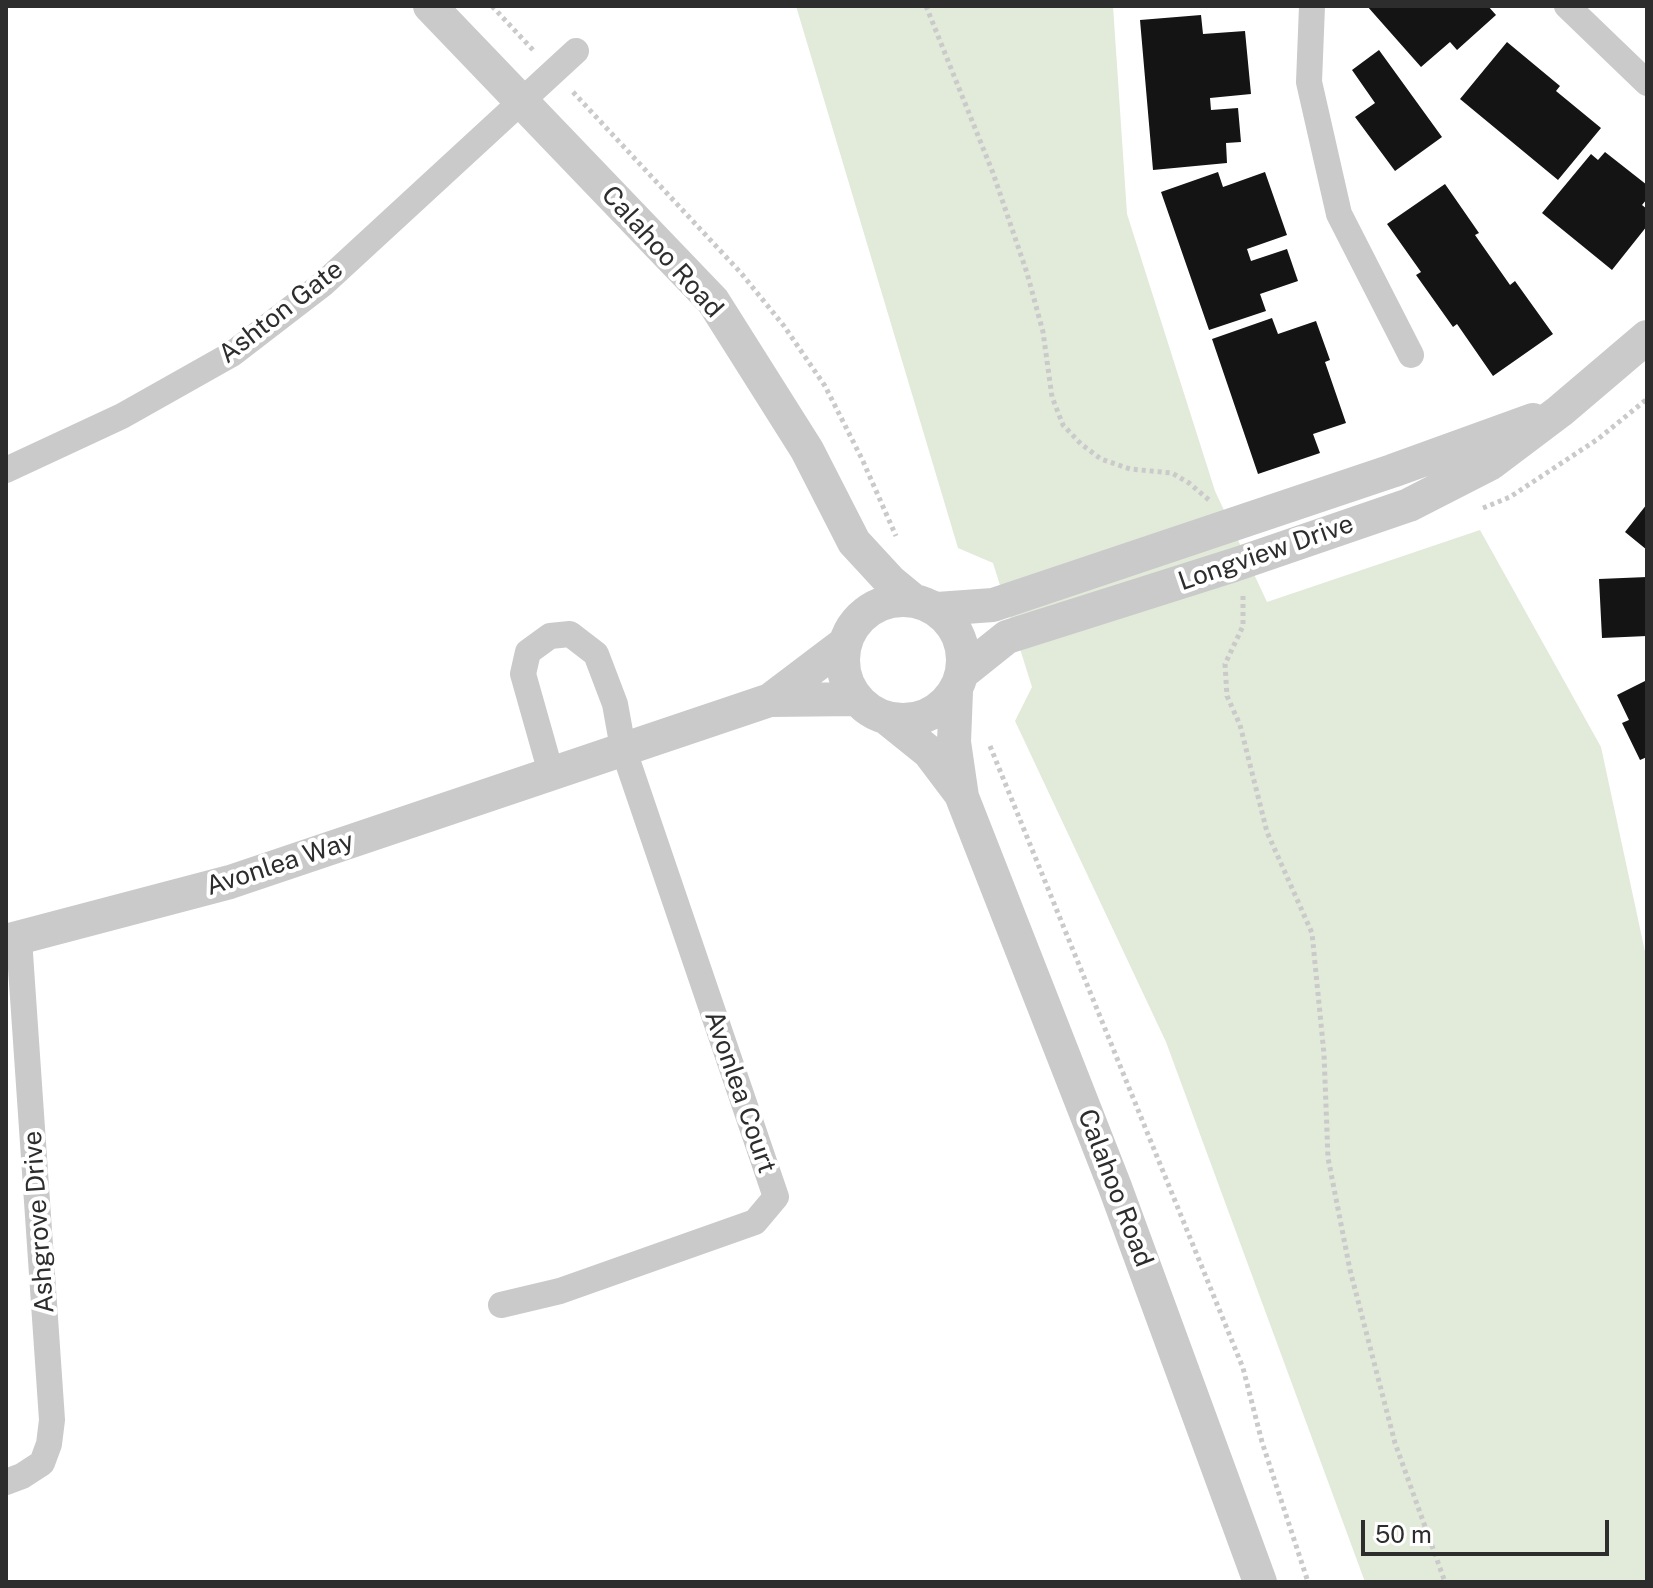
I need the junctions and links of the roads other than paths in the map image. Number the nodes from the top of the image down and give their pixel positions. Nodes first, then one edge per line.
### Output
1 (430, 6) edge
2 (1312, 6) edge
3 (1567, 6) edge
4 (576, 51) dead end
5 (1647, 83) edge
6 (521, 103) junction
7 (1647, 337) edge
8 (1411, 355) dead end
9 (1560, 411) junction
10 (6, 470) edge
11 (854, 542) junction
12 (925, 604) junction
13 (848, 635) junction
14 (959, 682) junction
15 (856, 699) junction
16 (770, 700) junction
17 (888, 719) junction
18 (623, 748) junction
19 (551, 773) junction
20 (962, 797) junction
21 (13, 940) edge
22 (501, 1305) dead end
23 (6, 1482) edge
24 (1260, 1582) edge

1 - 6 street, Calahoo Road
2 - 8 street
3 - 5 street
4 - 6 street
6 - 10 street, Ashton Gate
6 - 11 street, Calahoo Road
7 - 9 street, Longview Drive
9 - 12 street, Longview Drive
9 - 14 street, Longview Drive
11 - 12 street, Calahoo Road
11 - 13 street, Calahoo Road
12 - 13 street
12 - 14 street
13 - 15 street
13 - 16 street, Avonlea Way
14 - 17 street
14 - 20 street, Calahoo Road
15 - 16 street, Avonlea Way
15 - 17 street
16 - 18 street, Avonlea Way
17 - 20 street, Calahoo Road
18 - 19 street, Avonlea Way
18 - 19 street
18 - 22 street, Avonlea Court
19 - 21 street, Avonlea Way
20 - 24 street, Calahoo Road
21 - 23 street, Ashgrove Drive

